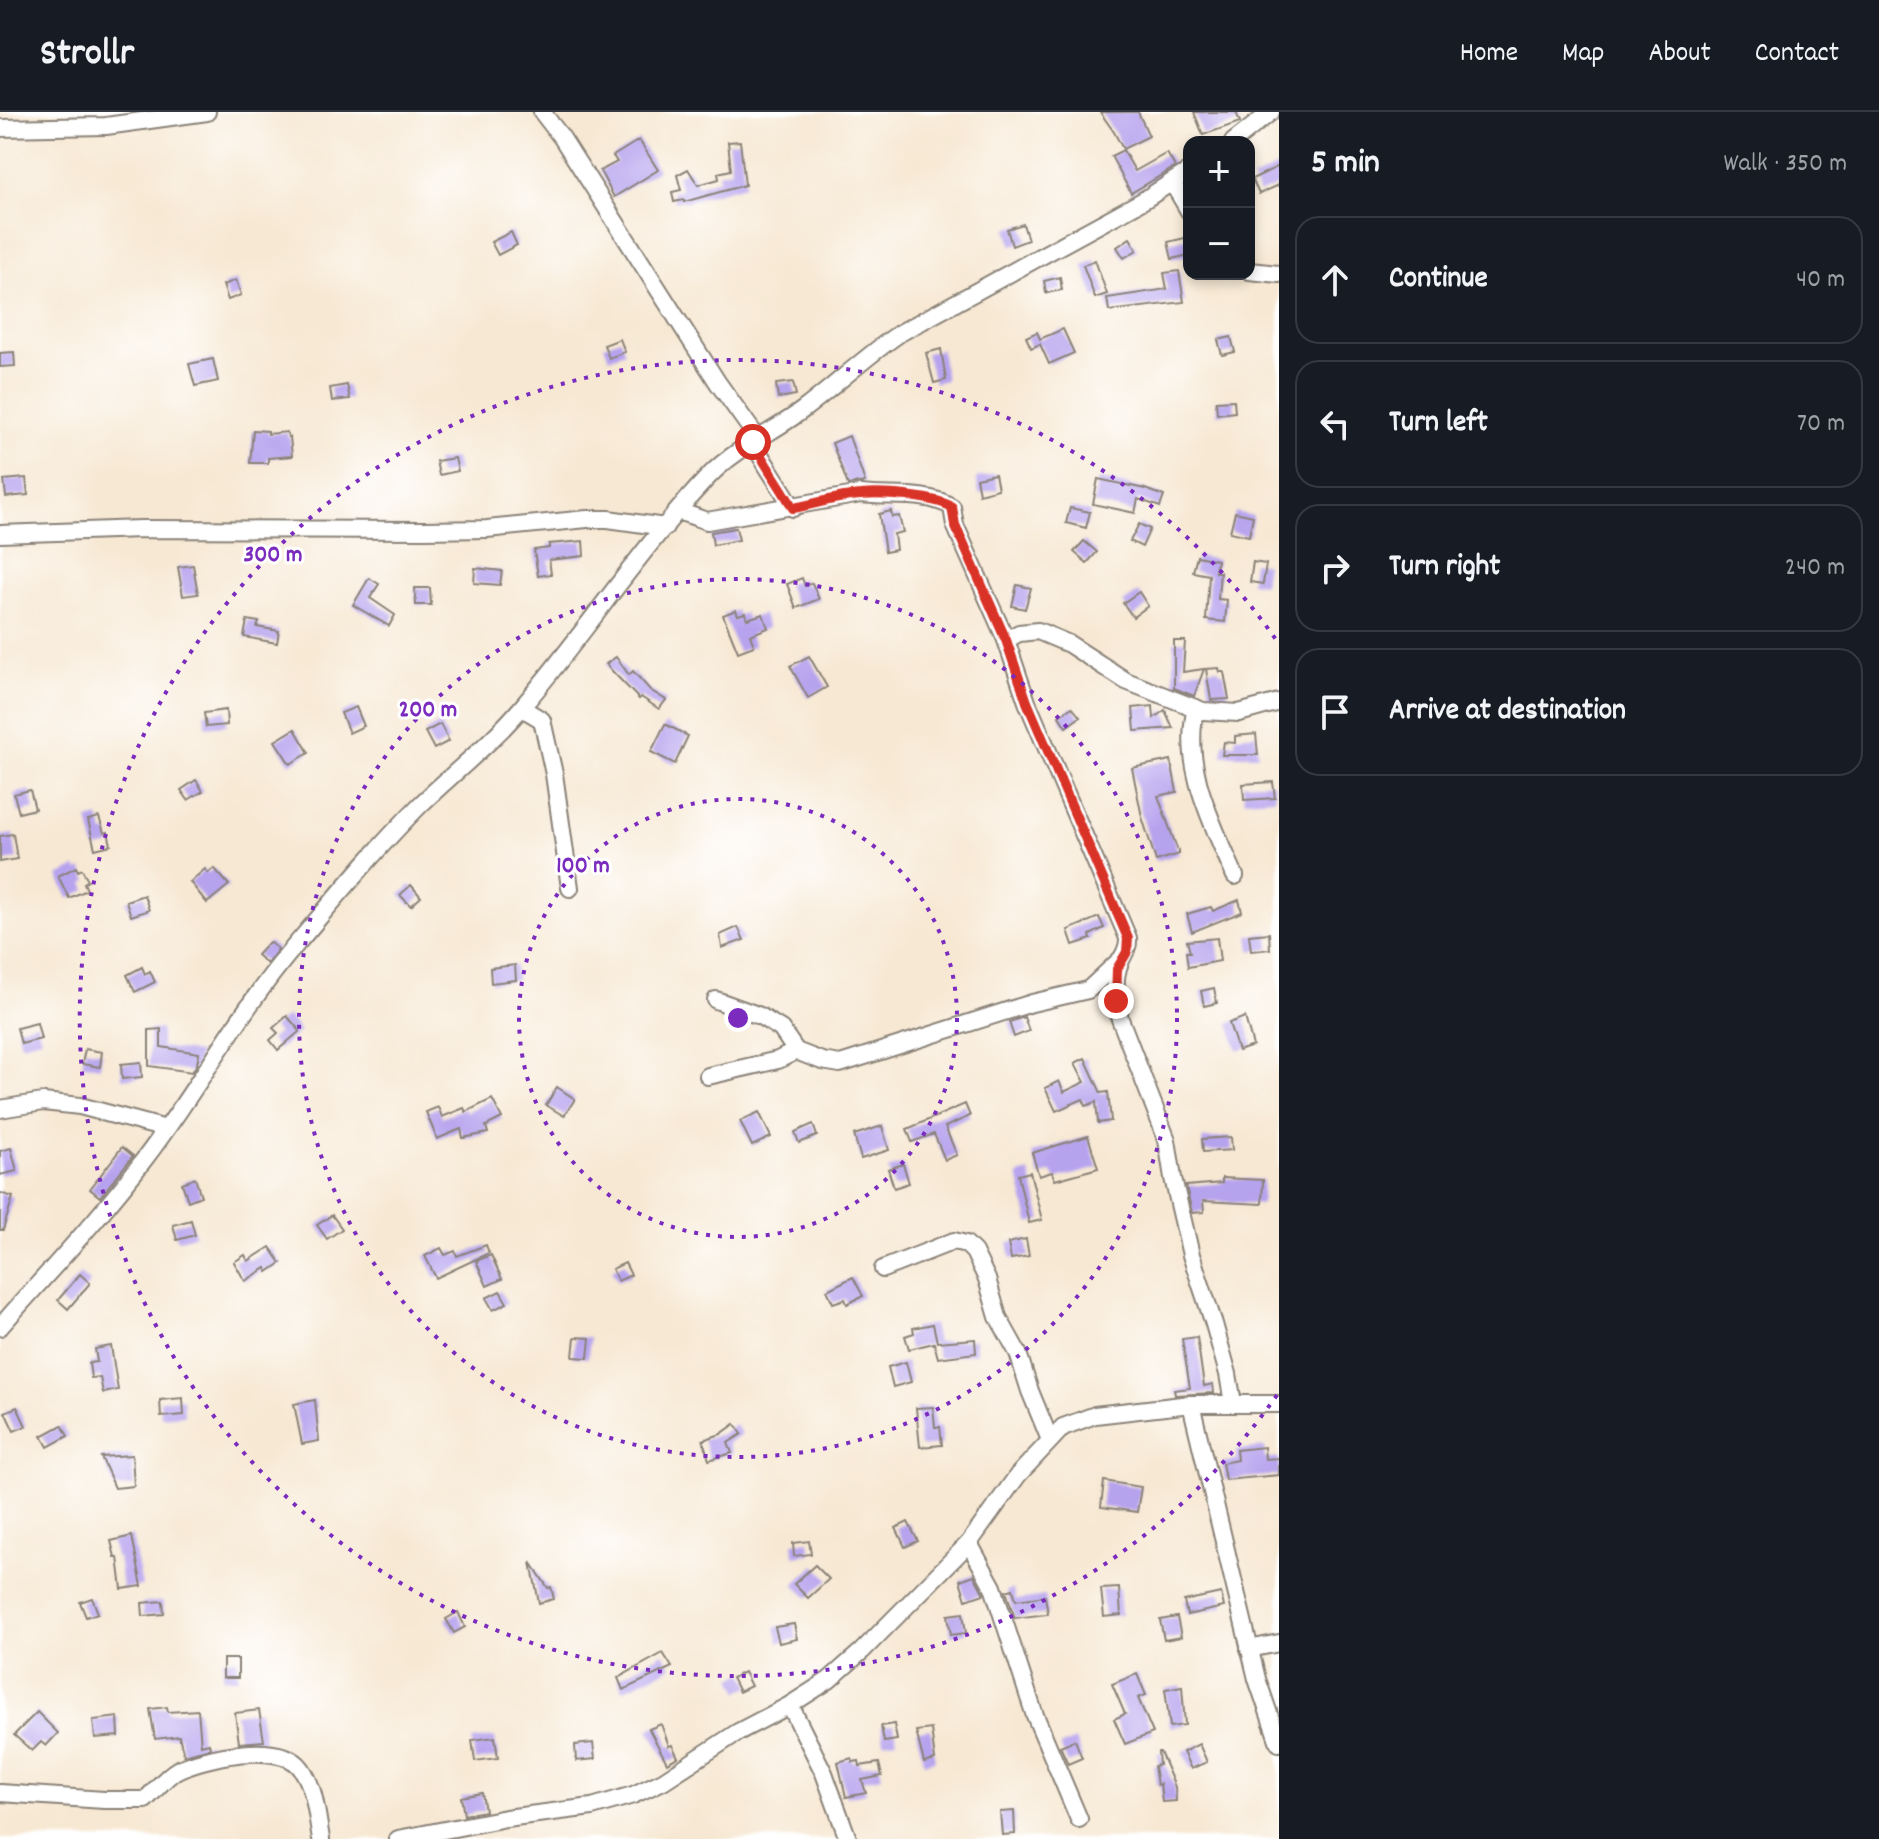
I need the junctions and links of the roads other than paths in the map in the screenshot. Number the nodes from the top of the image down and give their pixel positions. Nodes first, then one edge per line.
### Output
1 (207, 112) edge
2 (542, 112) edge
3 (1271, 112) edge
4 (0, 128) edge
5 (1241, 136) edge
6 (1183, 175) edge
7 (1172, 182) junction
8 (1187, 208) edge
9 (1255, 272) edge
10 (1279, 274) edge
11 (755, 440) junction
12 (793, 508) junction
13 (678, 511) junction
14 (665, 527) junction
15 (0, 534) edge
16 (1006, 640) junction
17 (1279, 702) edge
18 (522, 708) junction
19 (1196, 708) junction
20 (1235, 876) dead end
21 (570, 888) dead end
22 (1122, 958) junction
23 (716, 1000) dead end
24 (796, 1051) junction
25 (708, 1076) dead end
26 (0, 1109) edge
27 (166, 1129) junction
28 (883, 1269) dead end
29 (0, 1327) edge
30 (1233, 1403) junction
31 (1191, 1404) junction
32 (1279, 1404) edge
33 (1050, 1440) junction
34 (969, 1543) junction
35 (1279, 1643) edge
36 (1249, 1649) junction
37 (790, 1705) junction
38 (1279, 1743) edge
39 (0, 1793) edge
40 (1079, 1819) dead end
41 (321, 1839) edge
42 (398, 1839) edge
43 (848, 1839) edge

1 - 4 street
2 - 11 street
3 - 5 street
6 - 7 street
7 - 8 street
7 - 11 street
9 - 10 street
11 - 12 street
11 - 13 street
12 - 13 street
12 - 16 street
13 - 14 street
14 - 15 street
14 - 18 street
16 - 19 street
16 - 22 street
17 - 19 street
18 - 21 street
18 - 27 street
19 - 20 street
22 - 24 street
22 - 30 street
23 - 24 street
24 - 25 street
26 - 27 street
27 - 29 street
28 - 33 street
30 - 31 street
30 - 32 street
31 - 33 street
31 - 36 street
33 - 34 street
34 - 37 street
34 - 40 street
35 - 36 street
36 - 38 street
37 - 42 street
37 - 43 street
39 - 41 street

